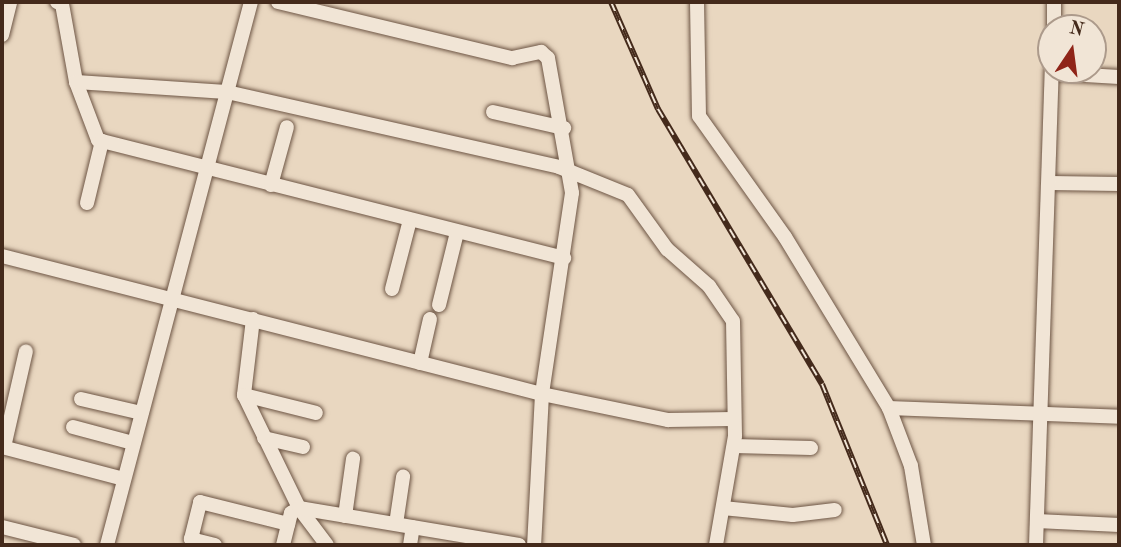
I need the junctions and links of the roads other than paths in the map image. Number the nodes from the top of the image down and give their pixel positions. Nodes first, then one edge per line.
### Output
1 (10, 2) edge
2 (57, 2) edge
3 (251, 2) edge
4 (278, 2) edge
5 (696, 2) edge
6 (2, 35) edge
7 (76, 82) junction
8 (1052, 84) edge
9 (227, 92) junction
10 (493, 112) dead end
11 (287, 127) dead end
12 (564, 128) junction
13 (102, 141) junction
14 (207, 169) junction
15 (571, 171) junction
16 (1049, 183) junction
17 (1119, 184) edge
18 (271, 185) junction
19 (87, 203) dead end
20 (410, 220) junction
21 (457, 232) junction
22 (2, 256) edge
23 (564, 258) junction
24 (392, 289) dead end
25 (170, 299) junction
26 (439, 305) dead end
27 (430, 319) dead end
28 (253, 320) junction
29 (26, 351) dead end
30 (420, 363) junction
31 (542, 394) junction
32 (244, 395) junction
33 (81, 399) dead end
34 (889, 408) junction
35 (141, 413) junction
36 (316, 413) dead end
37 (1040, 415) junction
38 (1119, 417) edge
39 (733, 419) junction
40 (73, 427) dead end
41 (264, 439) junction
42 (133, 443) junction
43 (734, 446) junction
44 (3, 447) edge
45 (303, 447) dead end
46 (811, 448) dead end
47 (353, 459) dead end
48 (403, 477) dead end
49 (124, 479) junction
50 (299, 508) junction
51 (723, 508) junction
52 (835, 510) dead end
53 (345, 516) junction
54 (1037, 522) junction
55 (288, 524) junction
56 (396, 524) junction
57 (1119, 525) edge
58 (2, 527) edge
59 (413, 527) junction
60 (459, 540) edge
61 (74, 545) edge
62 (107, 545) edge
63 (215, 545) edge
64 (283, 545) edge
65 (327, 545) edge
66 (410, 545) edge
67 (519, 545) edge
68 (534, 545) edge
69 (716, 545) edge
70 (924, 545) edge
71 (1036, 545) edge

1 - 6 street
2 - 7 street
3 - 9 street
4 - 12 street
5 - 34 street
7 - 9 street
7 - 13 street
8 - 16 street
9 - 14 street
9 - 15 street
10 - 12 street
11 - 18 street
12 - 15 street
13 - 14 street
13 - 19 street
14 - 18 street
14 - 25 street
15 - 23 street
15 - 39 street
16 - 17 street
16 - 37 street
18 - 20 street
20 - 21 street
20 - 24 street
21 - 23 street
21 - 26 street
22 - 25 street
23 - 31 street
25 - 28 street
25 - 35 street
27 - 30 street
28 - 30 street
28 - 32 street
29 - 44 street
30 - 31 street
31 - 39 street
31 - 68 street
32 - 36 street
32 - 41 street
33 - 35 street
34 - 37 street
34 - 70 street
35 - 42 street
37 - 38 street
37 - 54 street
39 - 43 street
40 - 42 street
41 - 45 street
41 - 50 street
42 - 49 street
43 - 46 street
43 - 51 street
44 - 49 street
47 - 53 street
48 - 56 street
49 - 62 street
50 - 53 street
50 - 55 street
50 - 65 street
51 - 52 street
51 - 69 street
53 - 56 street
54 - 57 street
54 - 71 street
55 - 63 street
55 - 64 street
56 - 59 street
58 - 61 street
59 - 60 street
59 - 66 street
60 - 67 street

